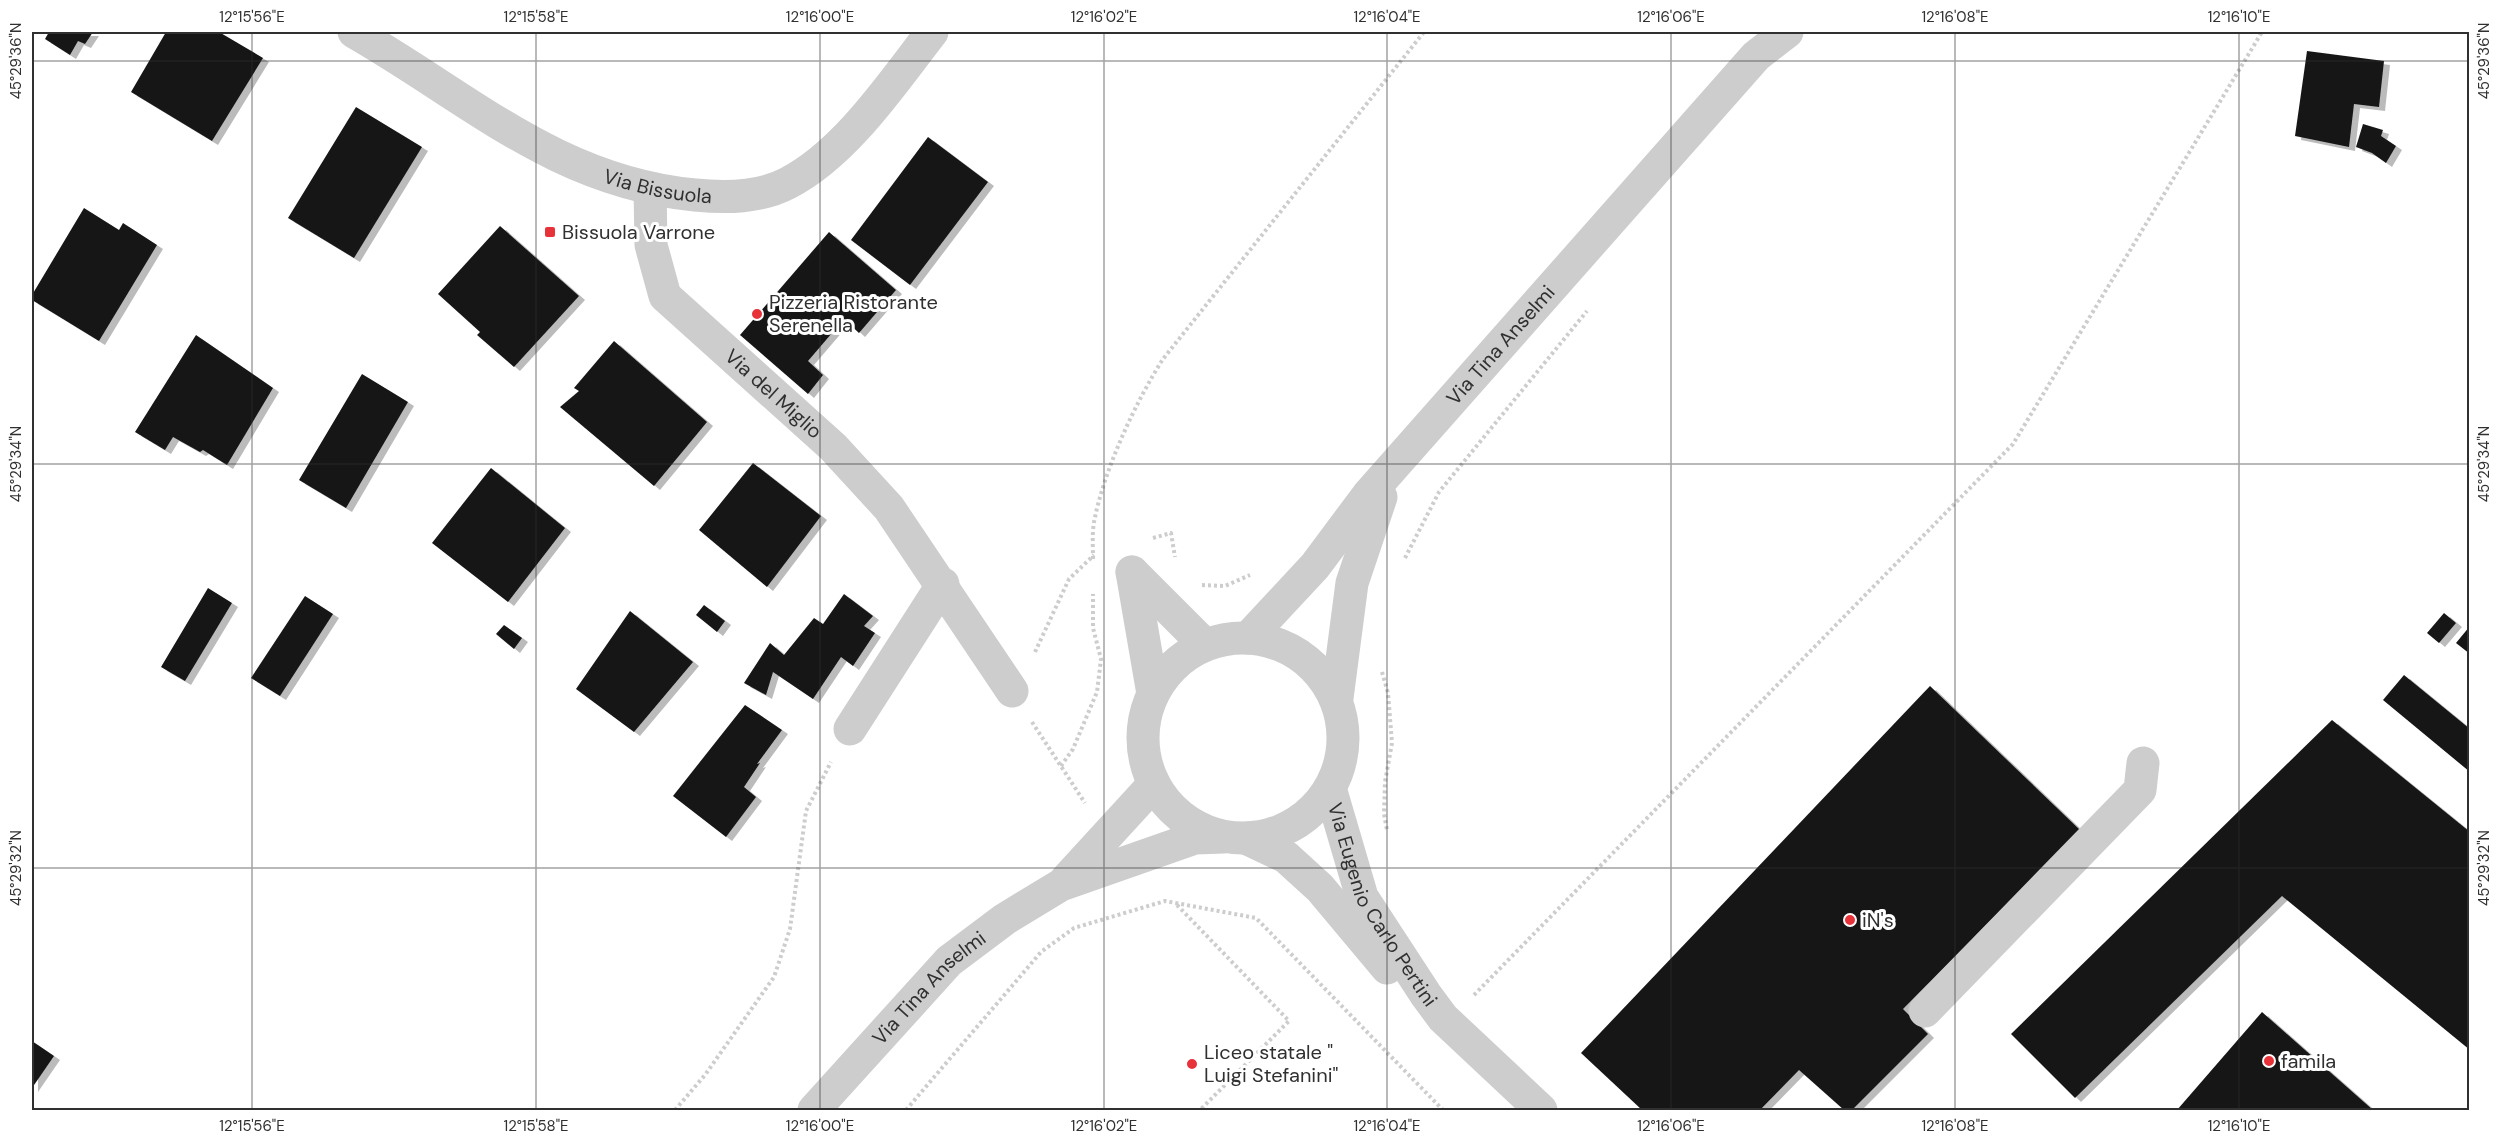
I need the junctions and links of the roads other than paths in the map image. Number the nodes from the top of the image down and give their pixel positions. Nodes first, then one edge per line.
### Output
1 (354, 32) edge
2 (932, 32) edge
3 (1787, 32) edge
4 (1762, 44) edge
5 (650, 189) junction
6 (1392, 468) junction
7 (943, 584) junction
8 (1248, 638) junction
9 (1205, 645) junction
10 (1012, 691) road end
11 (1153, 694) junction
12 (1336, 698) junction
13 (850, 729) road end
14 (2143, 763) dead end
15 (1154, 784) junction
16 (1330, 788) junction
17 (1236, 838) junction
18 (1061, 885) junction
19 (1925, 1011) dead end
20 (1443, 1018) junction
21 (814, 1110) edge
22 (1540, 1110) edge

1 - 5 street, Via Bissuola
2 - 5 street, Via Bissuola
3 - 4 street, Via Tina Anselmi
4 - 6 street, Via Tina Anselmi
5 - 7 street, Via del Miglio
6 - 8 street, Via Tina Anselmi
6 - 12 street
7 - 10 street, Via del Miglio
7 - 13 street
8 - 9 street
8 - 12 street
9 - 11 street
9 - 11 street
11 - 15 street
12 - 16 street
14 - 19 street
15 - 17 street
15 - 18 street, Via Tina Anselmi
16 - 17 street
16 - 20 street, Via Eugenio Carlo Pertini
17 - 18 street, Via Tina Anselmi
17 - 20 street, Via Eugenio Carlo Pertini
18 - 21 street, Via Tina Anselmi
20 - 22 street, Via Eugenio Carlo Pertini

